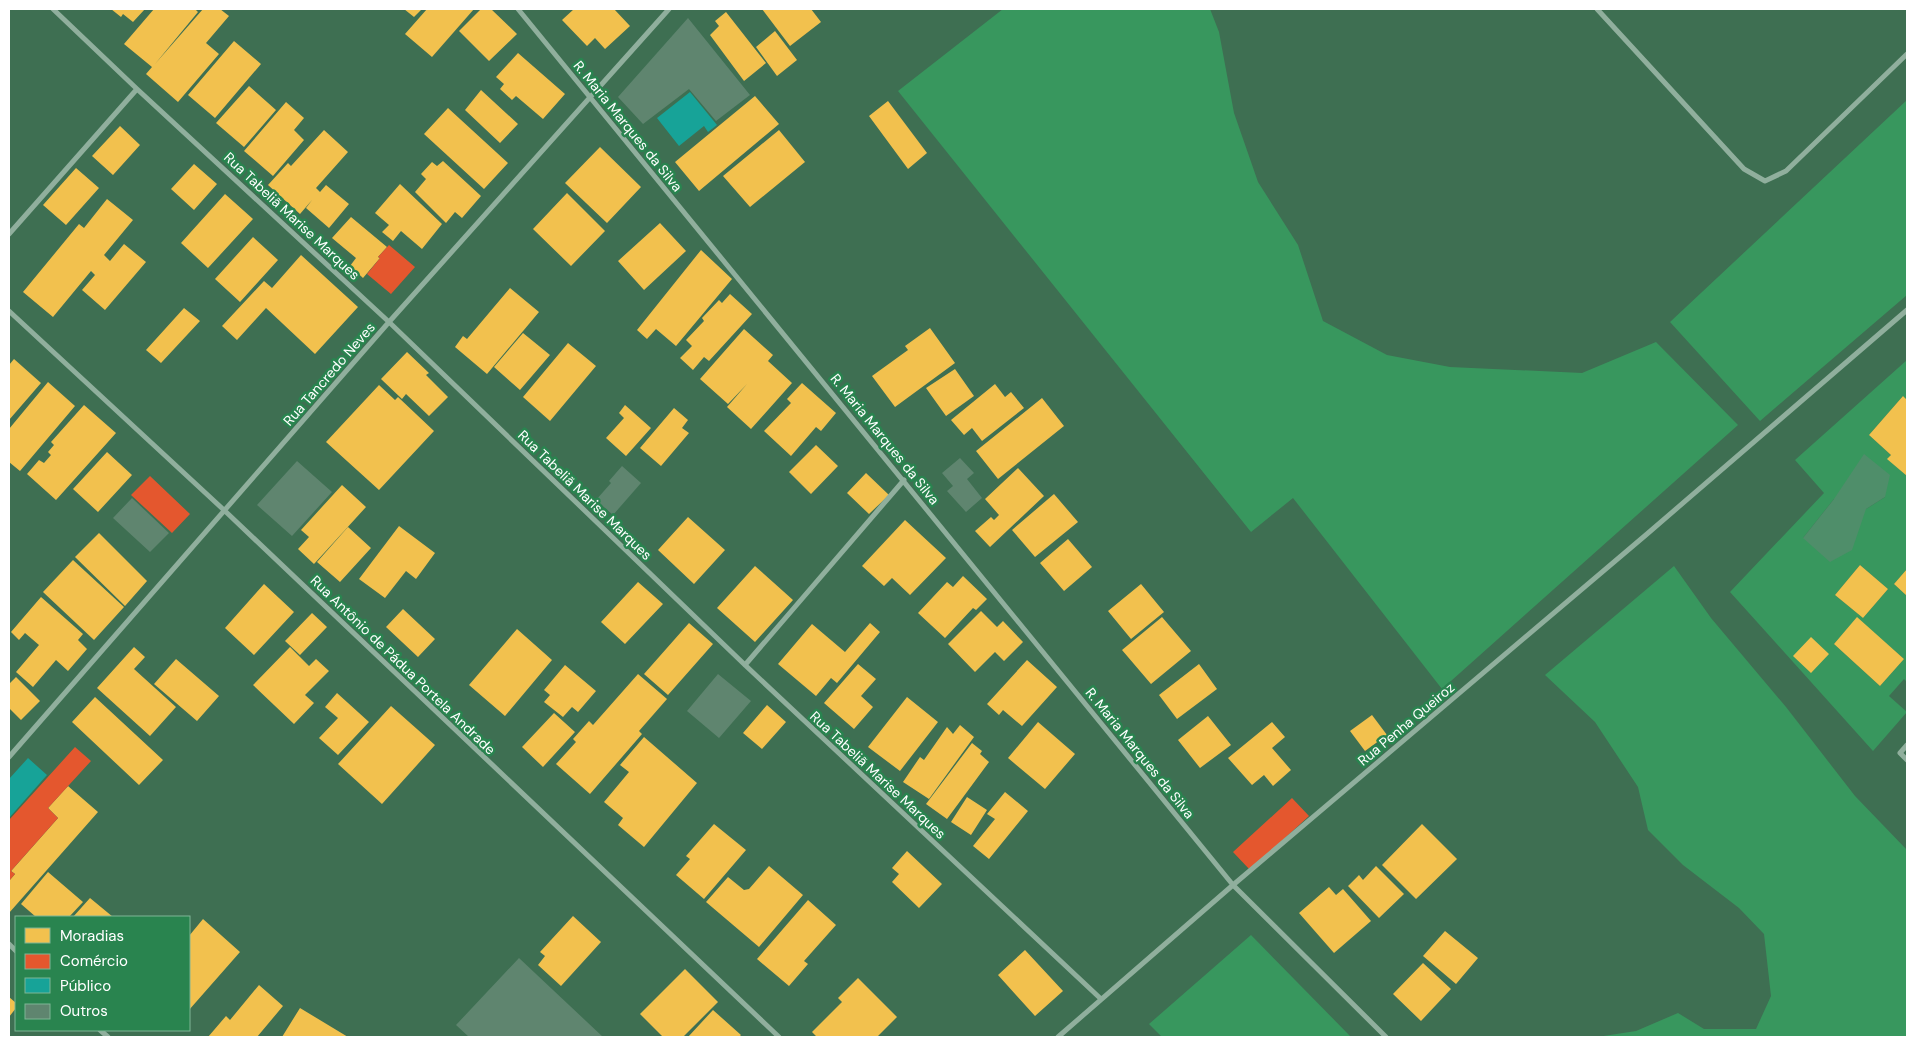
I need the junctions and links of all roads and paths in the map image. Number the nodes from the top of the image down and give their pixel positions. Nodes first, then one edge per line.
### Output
1 (53, 9) edge
2 (518, 9) edge
3 (669, 9) edge
4 (1597, 9) edge
5 (1907, 54) edge
6 (137, 89) junction
7 (590, 97) junction
8 (9, 234) edge
9 (1907, 310) edge
10 (9, 311) edge
11 (389, 322) junction
12 (904, 480) junction
13 (225, 511) junction
14 (745, 665) junction
15 (1907, 744) edge
16 (9, 757) edge
17 (1907, 760) edge
18 (1233, 885) junction
19 (1101, 999) junction
20 (779, 1037) edge
21 (1058, 1037) edge
22 (1386, 1037) edge

1 - 6 street, Rua Tabeliã Marise Marques
2 - 7 street, R. Maria Marques da Silva
3 - 7 street, Rua Tancredo Neves
4 - 5 street
6 - 8 street
6 - 11 street, Rua Tabeliã Marise Marques
7 - 11 street, Rua Tancredo Neves
7 - 12 street, R. Maria Marques da Silva
9 - 18 street, Rua Penha Queiroz
10 - 13 street, Rua Antônio de Pádua Portela Andrade
11 - 13 street, Rua Tancredo Neves
11 - 14 street, Rua Tabeliã Marise Marques
12 - 14 street
12 - 18 street, R. Maria Marques da Silva
13 - 16 street, Rua Tancredo Neves
13 - 20 street, Rua Antônio de Pádua Portela Andrade
14 - 19 street, Rua Tabeliã Marise Marques
15 - 17 street
18 - 19 street, Rua Penha Queiroz
18 - 22 street, R. Maria Marques da Silva
19 - 21 street, Rua Penha Queiroz

